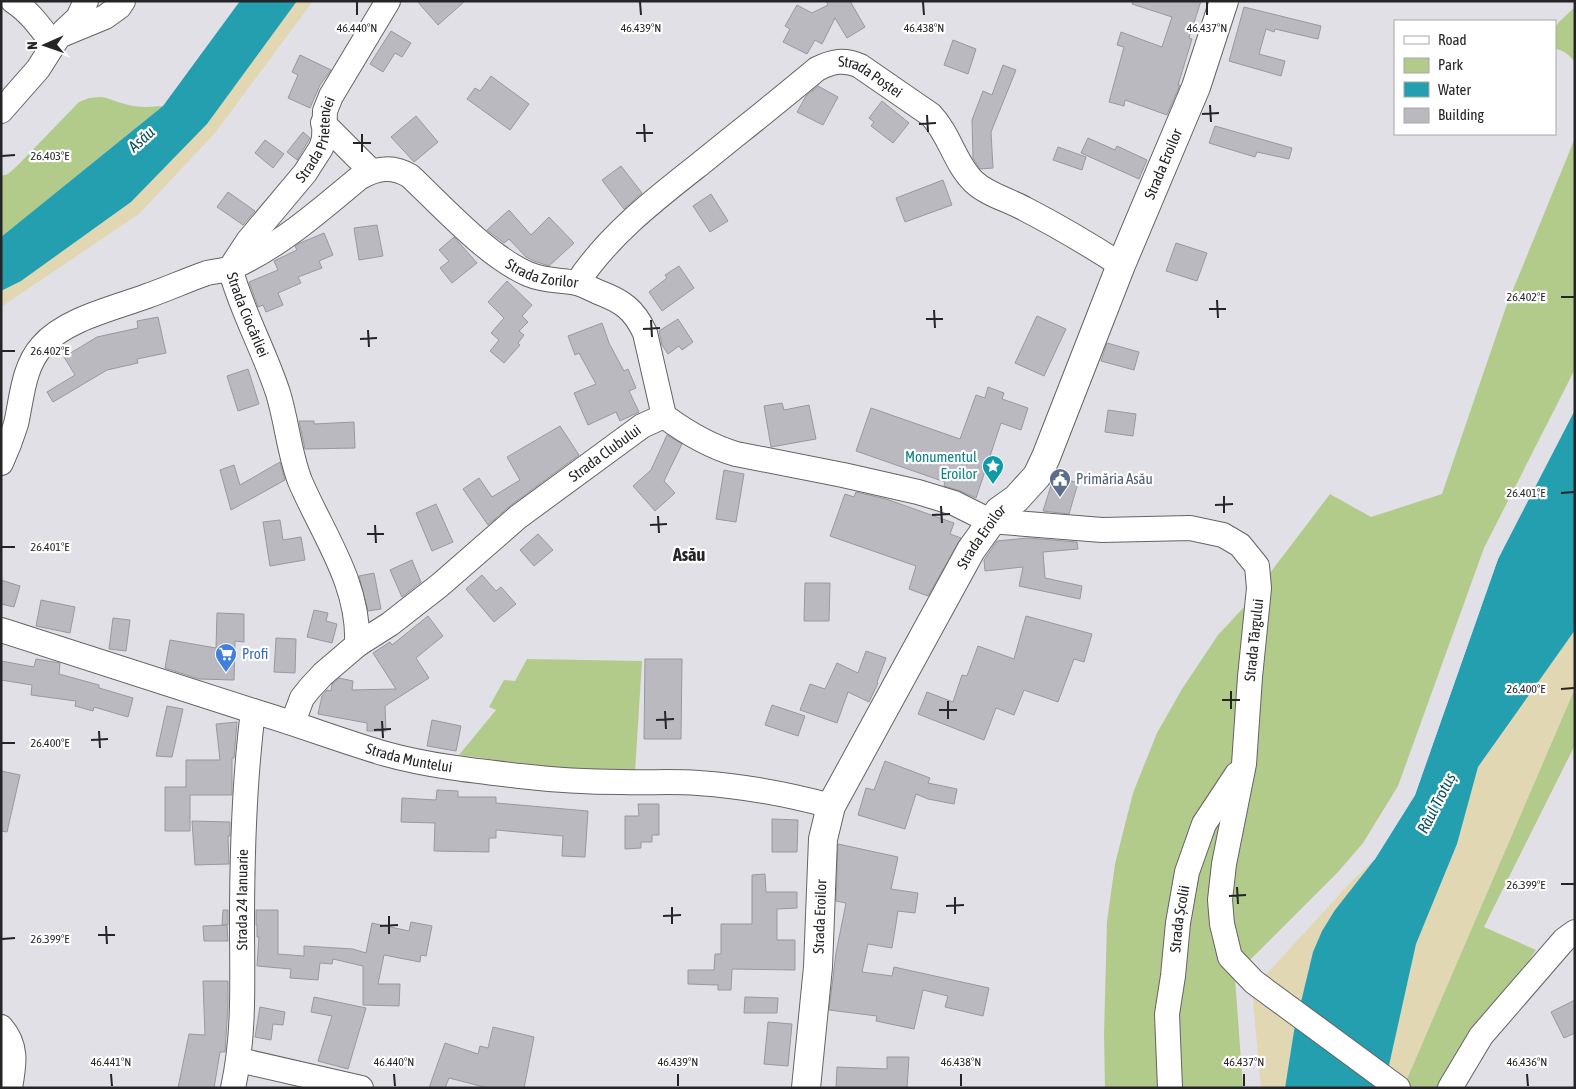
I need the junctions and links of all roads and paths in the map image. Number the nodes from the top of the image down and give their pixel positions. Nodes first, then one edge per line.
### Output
1 (13, 1) edge
2 (86, 1) edge
3 (123, 1) edge
4 (388, 1) edge
5 (1224, 1) edge
6 (56, 40) junction
7 (1, 110) edge
8 (323, 124) junction
9 (371, 171) junction
10 (1121, 265) junction
11 (230, 268) junction
12 (577, 283) junction
13 (664, 416) junction
14 (1, 463) edge
15 (990, 521) junction
16 (1, 630) edge
17 (357, 645) junction
18 (253, 711) junction
19 (293, 722) junction
20 (1244, 764) junction
21 (831, 806) junction
22 (1575, 932) edge
23 (1, 1027) edge
24 (239, 1060) junction
25 (10, 1088) edge
26 (233, 1088) edge
27 (361, 1088) edge
28 (806, 1088) edge
29 (1170, 1088) edge
30 (1398, 1088) edge
31 (1450, 1088) edge

1 - 6 street
2 - 6 street
3 - 6 street
4 - 8 street, Strada Prieteniei
5 - 10 main road, Strada Eroilor
6 - 7 street
8 - 9 street
8 - 11 street, Strada Prieteniei
9 - 11 street
9 - 12 street, Strada Zorilor
10 - 12 street, Strada Poștei
10 - 15 main road, Strada Eroilor
11 - 14 street, Strada Ciocârliei
11 - 17 street, Strada Ciocârliei
12 - 13 street, Strada Zorilor
13 - 15 street
13 - 17 street, Strada Clubului
15 - 20 street, Strada Târgului
15 - 21 main road, Strada Eroilor
16 - 18 street, Strada Muntelui
17 - 19 street, Strada Clubului
18 - 19 street, Strada Muntelui
18 - 24 street, Strada 24 Ianuarie
19 - 21 street, Strada Muntelui
20 - 29 street, Strada Școlii
20 - 30 street, Strada Târgului
21 - 28 main road, Strada Eroilor
22 - 31 street
23 - 25 street
24 - 26 street, Strada 24 Ianuarie
24 - 27 street

